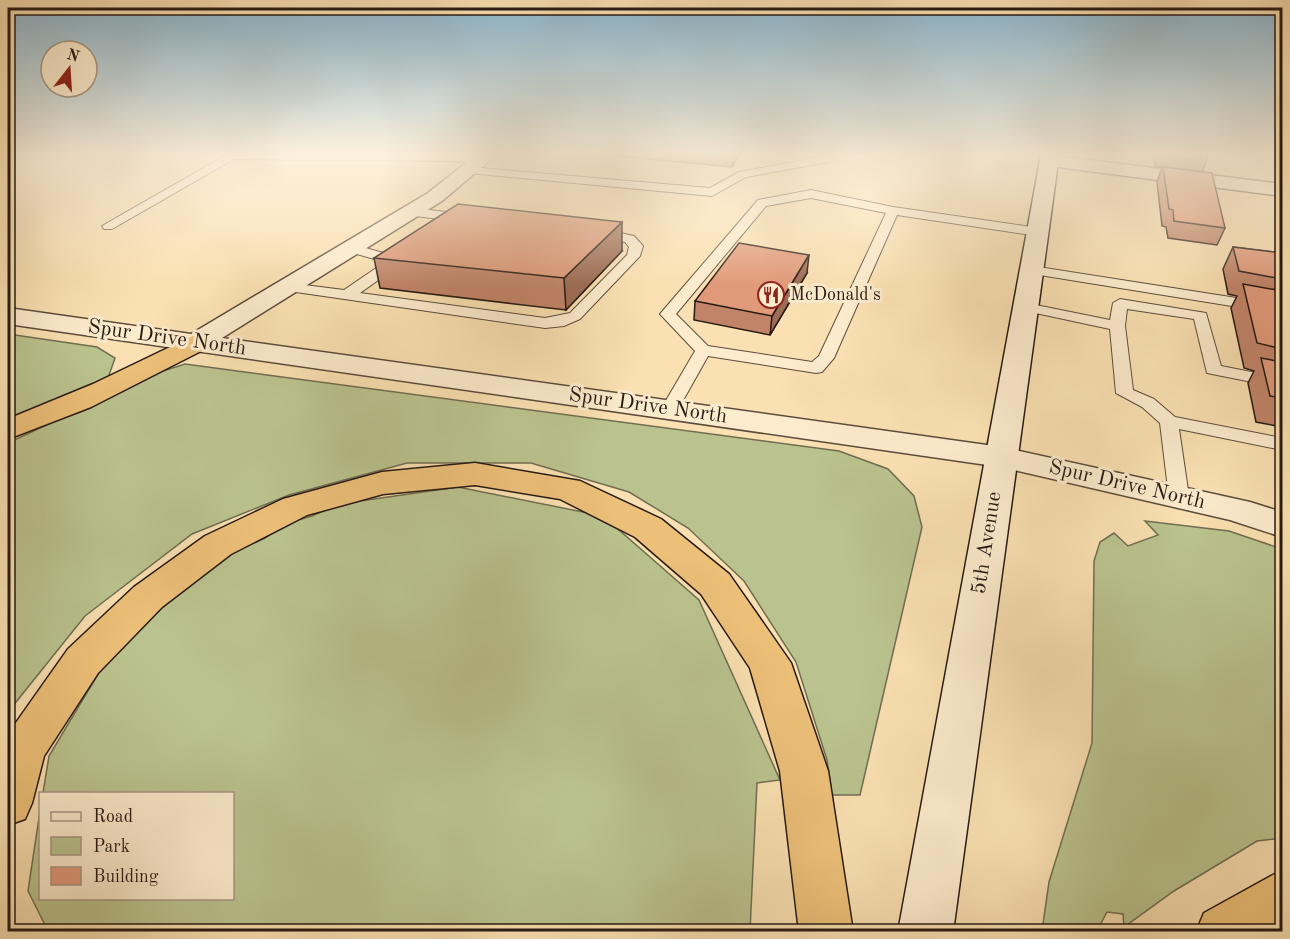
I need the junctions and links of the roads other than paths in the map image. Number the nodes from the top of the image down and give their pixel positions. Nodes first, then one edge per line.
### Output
1 (156, 199) edge
2 (429, 199) edge
3 (785, 199) edge
4 (835, 199) edge
5 (1043, 199) edge
6 (892, 211) junction
7 (411, 212) junction
8 (481, 219) edge
9 (108, 226) dead end
10 (586, 231) edge
11 (1038, 232) junction
12 (351, 248) junction
13 (1032, 270) junction
14 (289, 286) junction
15 (347, 295) junction
16 (1026, 307) junction
17 (1282, 310) edge
18 (8, 316) edge
19 (1117, 326) junction
20 (197, 342) junction
21 (703, 350) junction
22 (1282, 383) edge
23 (670, 409) junction
24 (1169, 421) junction
25 (8, 430) edge
26 (1282, 444) edge
27 (1001, 457) junction
28 (1179, 497) junction
29 (1282, 525) edge
30 (8, 803) edge
31 (1282, 897) edge
32 (826, 932) edge
33 (926, 932) edge
34 (1223, 932) edge

1 - 9 lane
2 - 7 street
3 - 21 lane
4 - 6 lane
5 - 11 street, 5th Avenue
6 - 11 lane
6 - 21 lane
7 - 8 lane
7 - 12 street
10 - 15 lane
11 - 13 street, 5th Avenue
12 - 14 street
12 - 15 lane
13 - 16 street, 5th Avenue
13 - 17 lane
14 - 15 lane
14 - 20 street
16 - 19 lane
16 - 27 street, 5th Avenue
18 - 20 street, Spur Drive North
19 - 22 lane
19 - 24 lane
20 - 23 street, Spur Drive North
20 - 25 highway
21 - 23 lane
23 - 27 street, Spur Drive North
24 - 26 lane
24 - 28 lane
27 - 28 street, Spur Drive North
27 - 33 street, 5th Avenue
28 - 29 street, Spur Drive North
30 - 32 highway
31 - 34 highway

